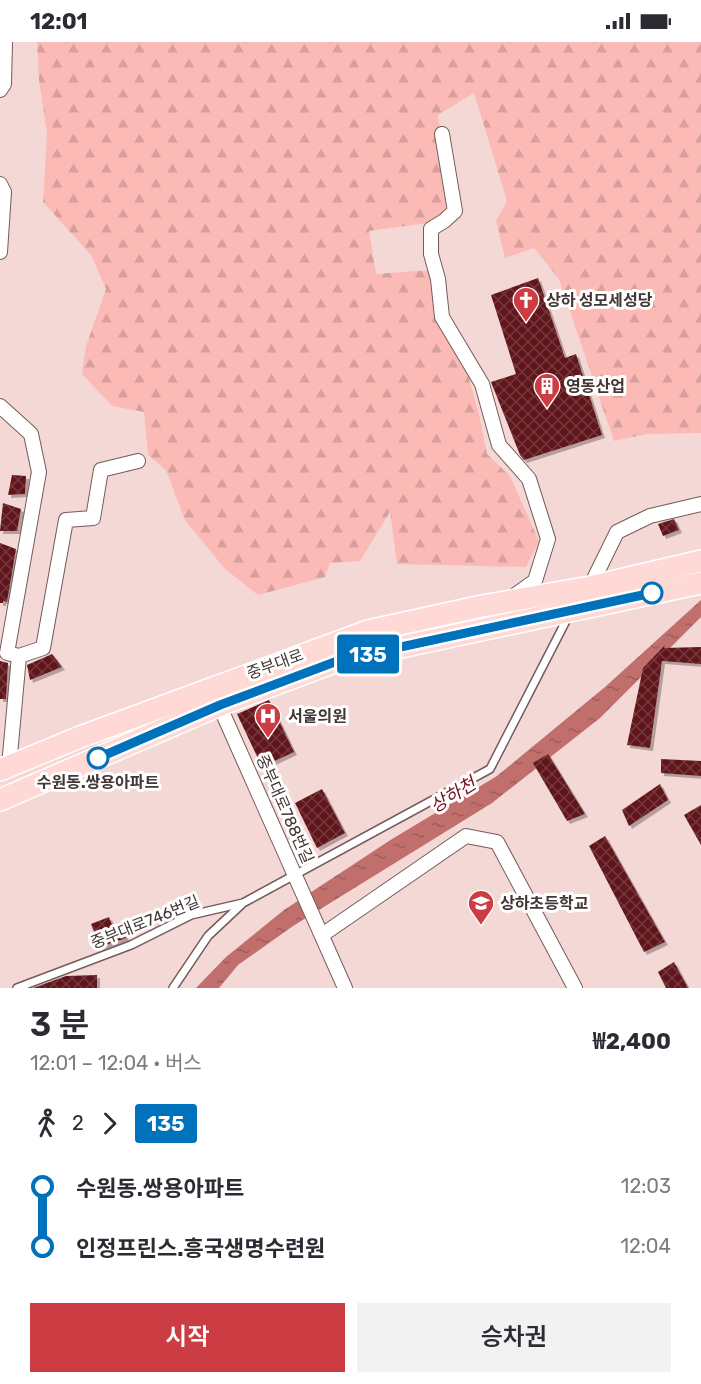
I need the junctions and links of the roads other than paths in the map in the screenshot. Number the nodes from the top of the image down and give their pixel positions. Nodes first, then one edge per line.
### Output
1 (4, 42) edge
2 (0, 90) edge
3 (442, 135) dead end
4 (0, 184) edge
5 (0, 252) edge
6 (0, 406) edge
7 (138, 461) dead end
8 (701, 504) edge
9 (701, 561) edge
10 (535, 581) junction
11 (701, 583) edge
12 (590, 587) junction
13 (570, 600) junction
14 (505, 602) junction
15 (4, 638) edge
16 (20, 656) junction
17 (216, 696) junction
18 (4, 768) edge
19 (0, 800) edge
20 (297, 877) junction
21 (243, 903) junction
22 (322, 935) junction
23 (17, 988) edge
24 (173, 988) edge
25 (345, 988) edge
26 (575, 988) edge

1 - 2 street
3 - 10 street
4 - 5 street
6 - 15 street
7 - 16 street
8 - 12 street
9 - 12 main road, 중부대로
10 - 13 street
10 - 14 street
11 - 13 main road, 중부대로
12 - 13 main road, 중부대로
13 - 14 main road, 중부대로
13 - 17 main road, 중부대로
13 - 20 lane
14 - 17 main road, 중부대로
15 - 16 street
16 - 18 street
17 - 18 main road, 중부대로
17 - 19 main road, 중부대로
17 - 20 street, 중부대로788번길
20 - 21 lane, 중부대로746번길
20 - 22 street, 중부대로788번길
21 - 23 lane, 중부대로746번길
21 - 24 lane
22 - 25 street
22 - 26 street

